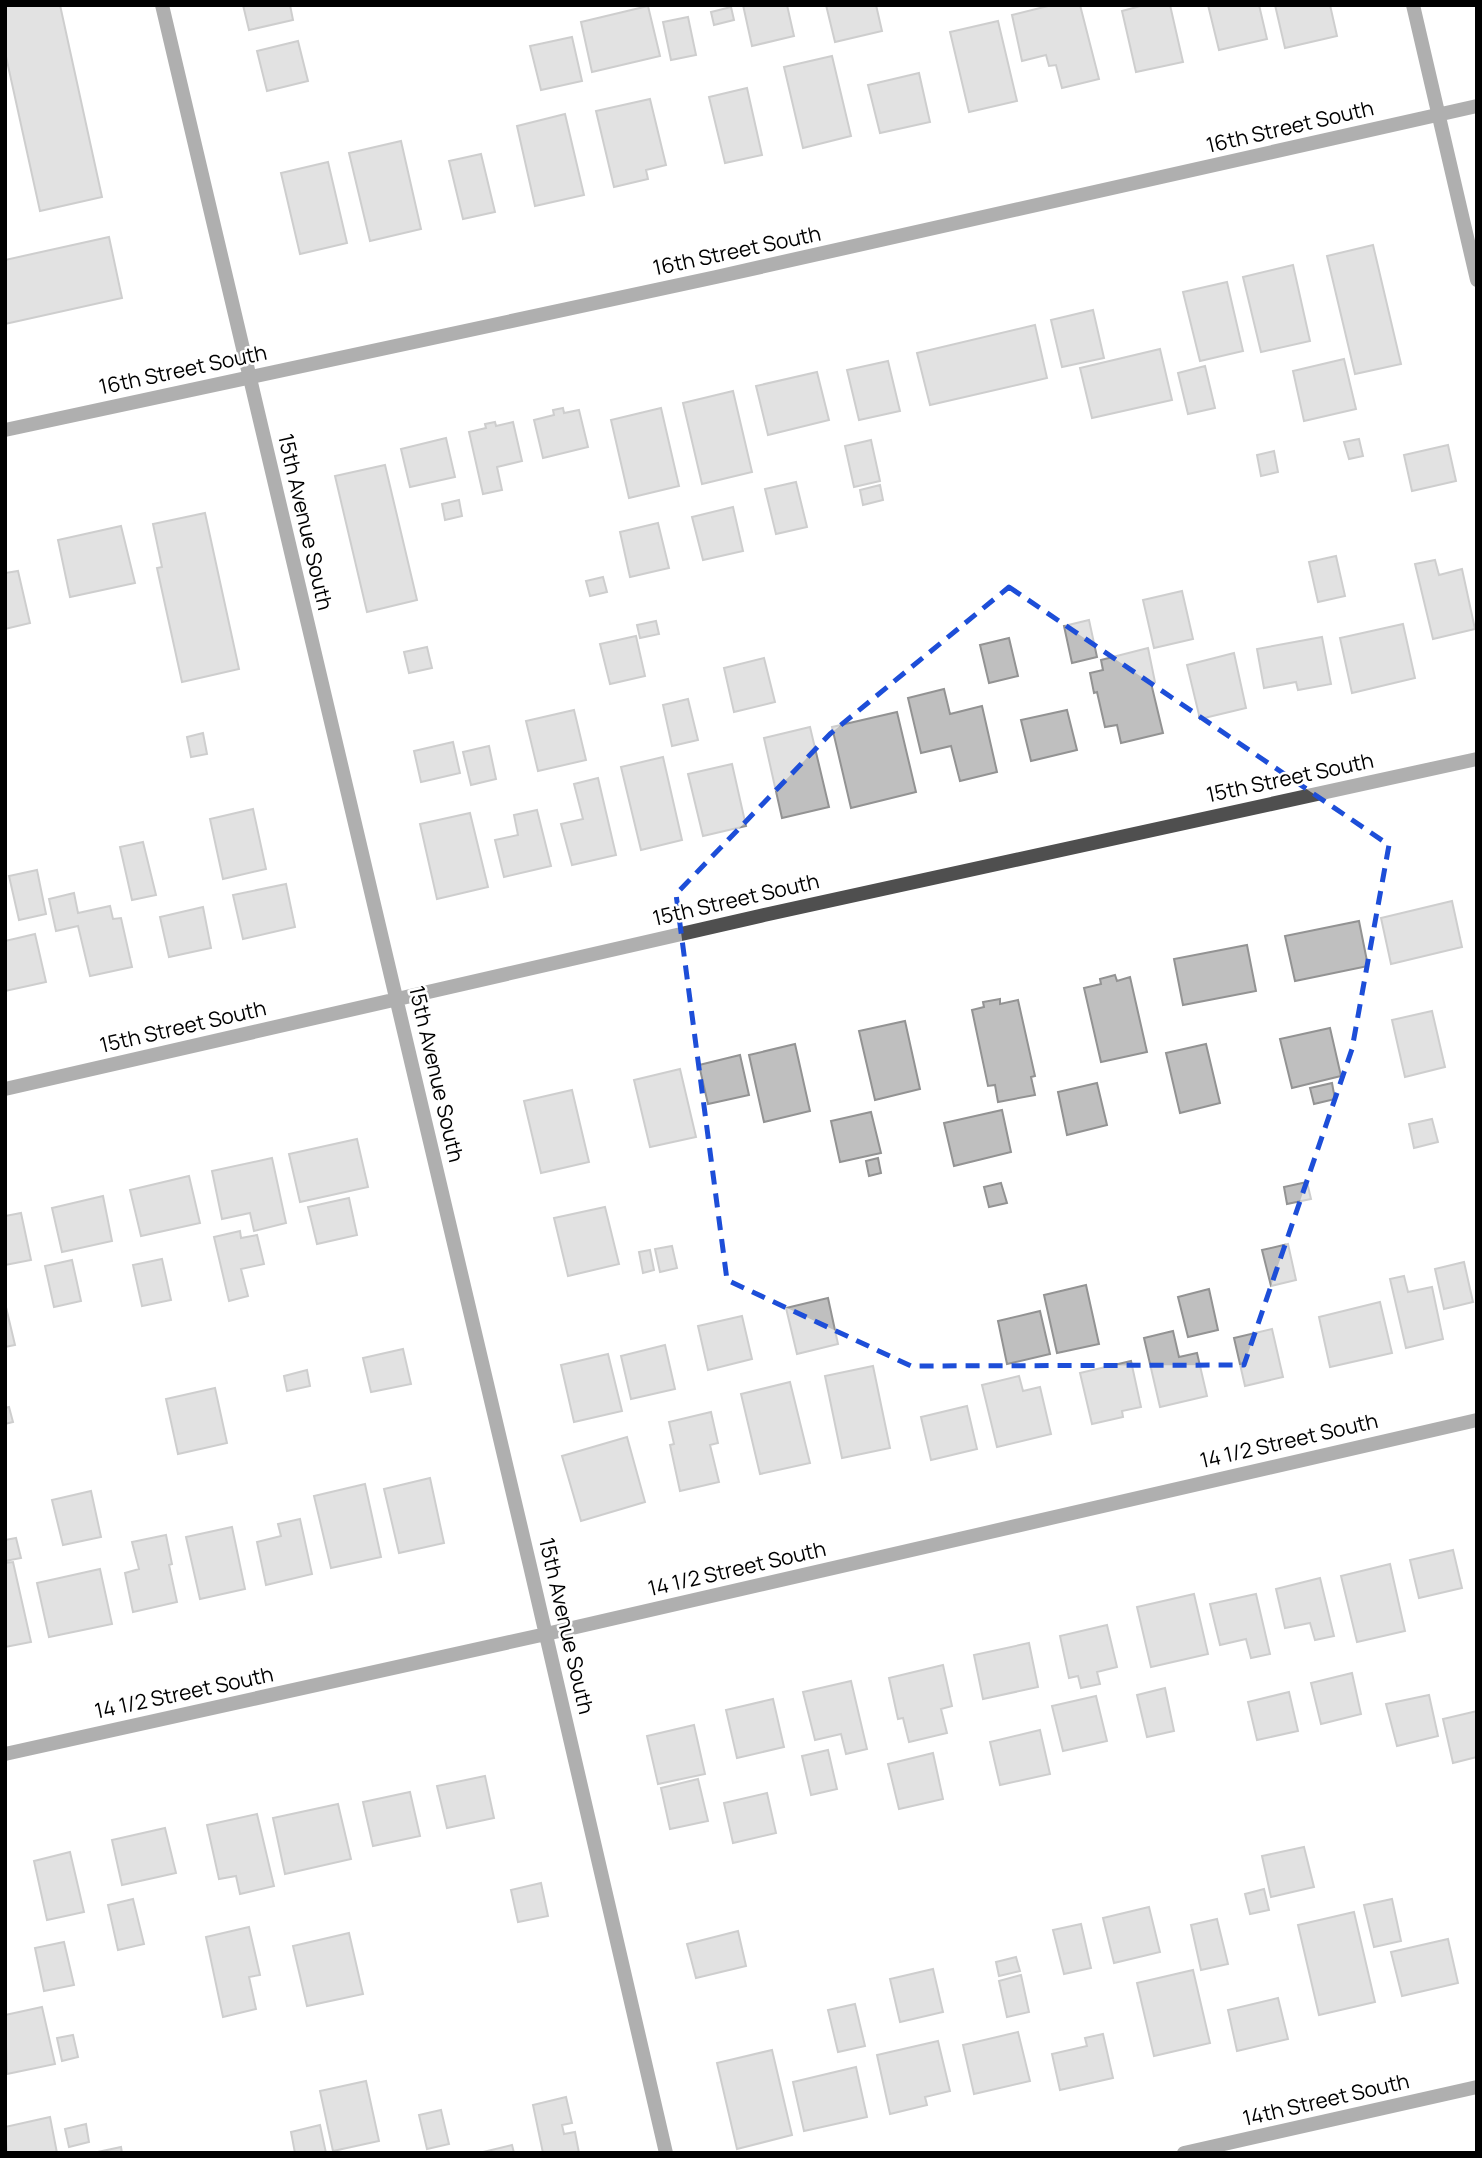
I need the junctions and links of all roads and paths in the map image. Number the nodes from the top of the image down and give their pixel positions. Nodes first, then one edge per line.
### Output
1 (162, 5) edge
2 (1413, 5) edge
3 (1477, 106) edge
4 (1438, 115) junction
5 (1477, 280) edge
6 (249, 378) junction
7 (5, 430) edge
8 (1477, 759) edge
9 (397, 999) junction
10 (5, 1089) edge
11 (1477, 1420) edge
12 (546, 1634) junction
13 (5, 1754) edge
14 (1477, 2087) edge
15 (666, 2153) edge
16 (1184, 2153) edge

1 - 6 street, 15th Avenue South
2 - 4 street
3 - 4 street, 16th Street South
4 - 5 street
4 - 6 street, 16th Street South
6 - 7 street, 16th Street South
6 - 9 street, 15th Avenue South
8 - 9 street, 15th Street South
9 - 10 street, 15th Street South
9 - 12 street, 15th Avenue South
11 - 12 street, 14 1/2 Street South
12 - 13 street, 14 1/2 Street South
12 - 15 street, 15th Avenue South
14 - 16 street, 14th Street South

